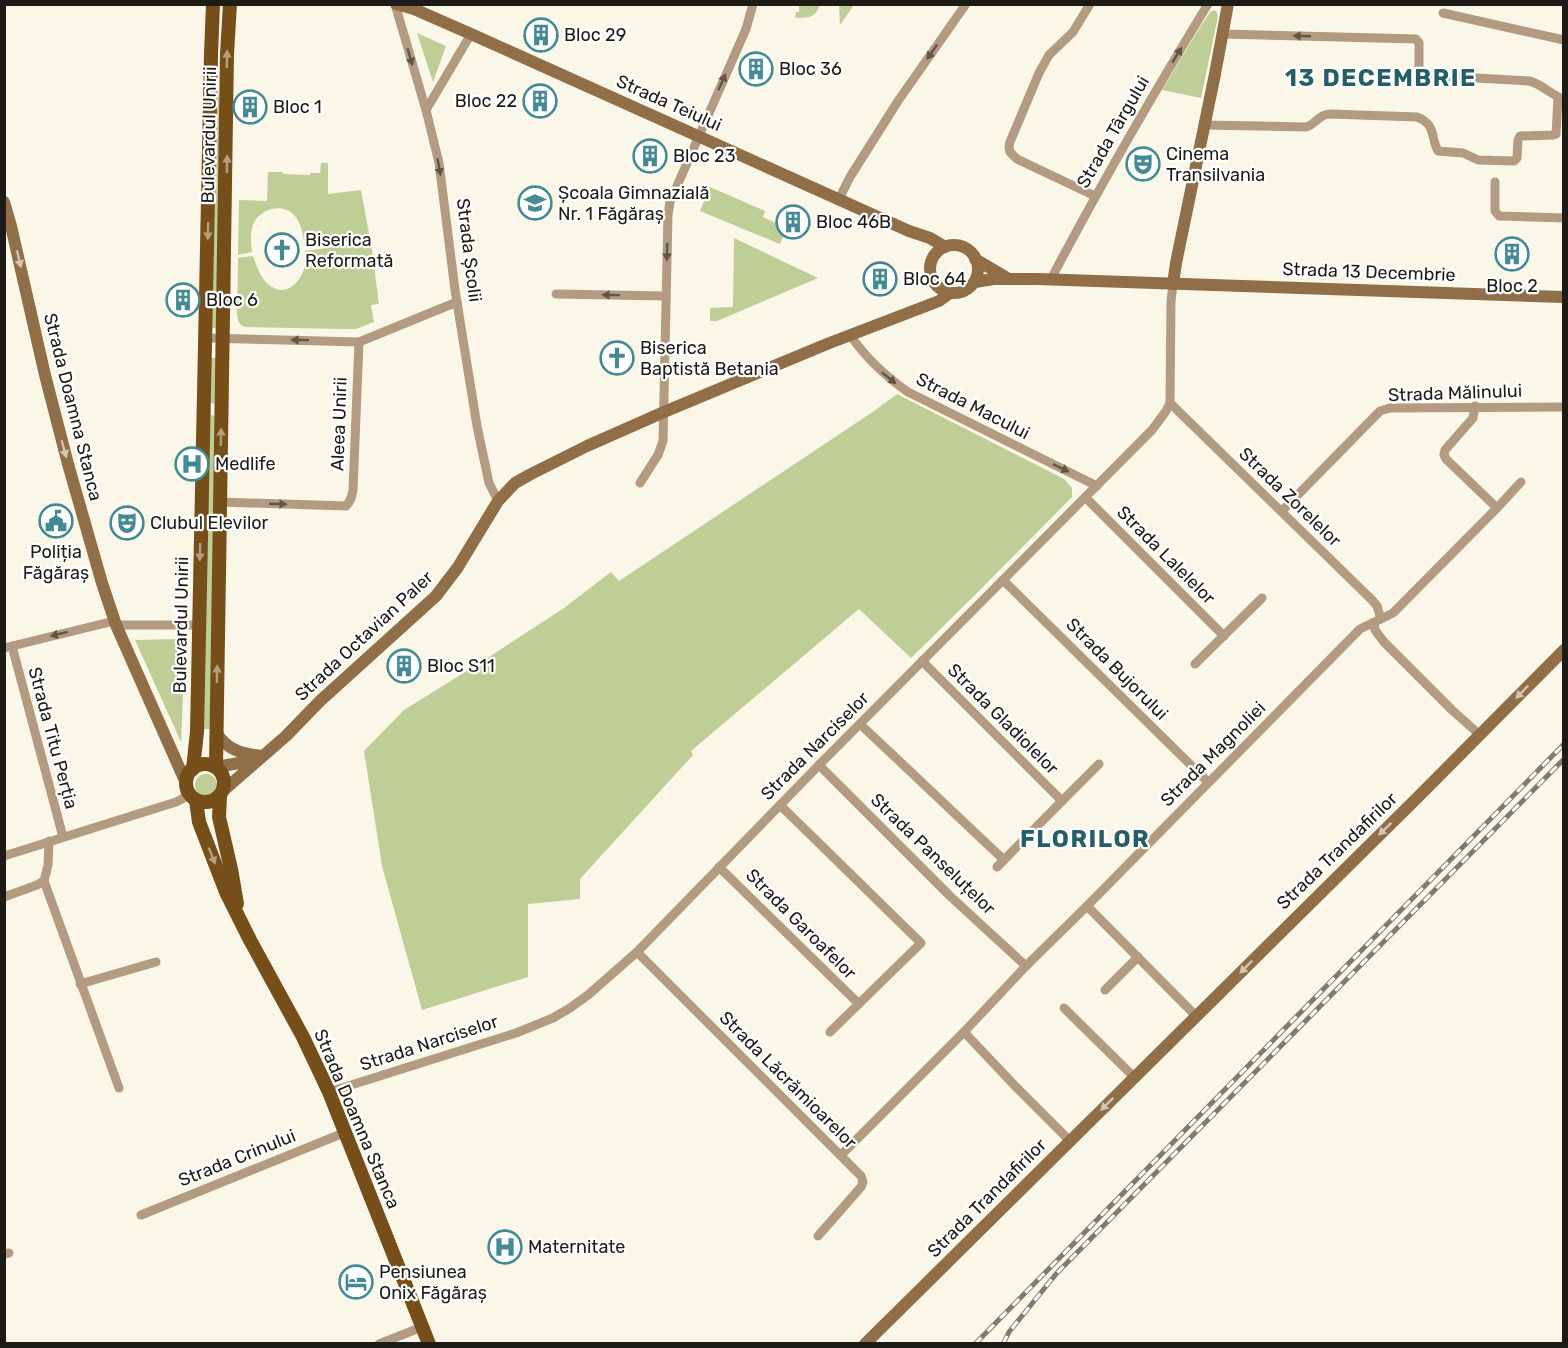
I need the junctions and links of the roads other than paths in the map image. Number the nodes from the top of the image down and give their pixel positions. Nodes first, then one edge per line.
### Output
1 (213, 4) edge
2 (230, 4) edge
3 (396, 4) edge
4 (753, 4) edge
5 (966, 4) edge
6 (1090, 4) edge
7 (1208, 4) edge
8 (1228, 4) edge
9 (412, 7) edge
10 (1443, 14) dead end
11 (1223, 33) junction
12 (471, 34) junction
13 (1563, 40) edge
14 (1561, 98) edge
15 (426, 110) junction
16 (1204, 124) junction
17 (698, 136) junction
18 (1496, 182) dead end
19 (1095, 196) junction
20 (839, 199) junction
21 (4, 202) edge
22 (1563, 218) edge
23 (909, 231) junction
24 (945, 247) junction
25 (975, 259) junction
26 (931, 261) junction
27 (1008, 278) junction
28 (1051, 279) junction
29 (975, 282) junction
30 (1173, 284) junction
31 (936, 285) junction
32 (950, 293) junction
33 (556, 294) dead end
34 (666, 296) junction
35 (1563, 297) edge
36 (457, 302) junction
37 (910, 311) junction
38 (850, 335) junction
39 (205, 338) junction
40 (223, 338) junction
41 (359, 342) junction
42 (1170, 403) junction
43 (1475, 406) junction
44 (1563, 407) edge
45 (203, 411) junction
46 (222, 411) junction
47 (663, 412) junction
48 (1521, 482) dead end
49 (640, 483) dead end
50 (1097, 486) junction
51 (1086, 498) junction
52 (498, 501) junction
53 (220, 502) junction
54 (1497, 508) junction
55 (1282, 511) junction
56 (1003, 580) junction
57 (1262, 597) dead end
58 (1377, 621) junction
59 (115, 623) junction
60 (199, 625) junction
61 (1224, 636) junction
62 (8, 647) edge
63 (1563, 650) edge
64 (922, 662) junction
65 (1196, 664) dead end
66 (860, 724) junction
67 (216, 732) junction
68 (1480, 735) junction
69 (262, 756) junction
70 (1099, 764) dead end
71 (819, 765) junction
72 (216, 767) junction
73 (193, 768) junction
74 (1208, 782) junction
75 (190, 792) junction
76 (222, 793) junction
77 (1062, 801) junction
78 (780, 805) junction
79 (63, 837) junction
80 (50, 842) junction
81 (4, 856) edge
82 (719, 867) junction
83 (44, 881) junction
84 (4, 897) edge
85 (1087, 906) junction
86 (239, 915) junction
87 (637, 952) junction
88 (1138, 957) junction
89 (156, 962) dead end
90 (1026, 966) junction
91 (81, 984) junction
92 (1105, 990) dead end
93 (859, 1004) junction
94 (1064, 1008) dead end
95 (1197, 1017) junction
96 (830, 1032) dead end
97 (964, 1032) junction
98 (1134, 1077) junction
99 (118, 1088) dead end
100 (329, 1092) junction
101 (346, 1132) junction
102 (1070, 1141) junction
103 (841, 1155) junction
104 (141, 1215) dead end
105 (818, 1236) dead end
106 (422, 1327) junction
107 (379, 1344) edge
108 (429, 1344) edge
109 (865, 1344) edge

1 -> 39 main road, Bulevardul Unirii
40 -> 2 main road, Bulevardul Unirii
3 - 9 main road, Strada Școlii
3 -> 15 street, Strada Școlii
17 -> 4 street
5 -> 20 street
6 - 19 street
19 -> 7 street, Strada Târgului
8 - 11 main road
9 - 12 main road, Strada Teiului
10 - 13 street
14 -> 11 street
11 - 16 main road
12 - 15 street
12 - 17 main road, Strada Teiului
14 - 16 street
15 -> 36 street, Strada Școlii
16 - 30 main road
17 - 20 main road, Strada Teiului
17 -> 34 street
18 - 22 street
19 - 28 street, Strada Târgului
20 - 23 main road, Strada Teiului
21 -> 59 main road, Strada Doamna Stanca
23 - 24 main road, Strada Teiului
23 - 26 main road, Strada Teiului
24 - 25 main road
24 - 26 main road
25 - 27 main road, Strada 13 Decembrie
25 - 29 main road
26 - 31 main road
27 - 28 main road, Strada 13 Decembrie
27 - 29 main road, Strada 13 Decembrie
28 - 30 main road, Strada 13 Decembrie
29 - 32 main road
30 - 35 main road, Strada 13 Decembrie
30 - 42 street
31 - 32 main road
31 - 37 main road
32 - 37 main road
34 -> 33 street
34 - 47 street
36 - 41 street
36 - 52 street, Strada Școlii
37 - 38 main road
38 - 47 main road
38 -> 50 street, Strada Macului
39 - 40 street
39 - 45 main road, Bulevardul Unirii
41 -> 40 street
40 - 46 main road, Bulevardul Unirii
53 -> 41 street, Aleea Unirii
42 - 50 street, Strada Narciselor
42 - 55 street, Strada Zorelelor
43 - 44 street, Strada Mălinului
43 - 54 street
43 - 55 street, Strada Mălinului
45 - 46 street
45 -> 60 main road, Bulevardul Unirii
53 -> 46 main road, Bulevardul Unirii
47 - 49 street
47 - 52 main road
48 - 54 street, Strada Magnoliei
50 - 51 street, Strada Narciselor
51 - 56 street, Strada Narciselor
51 - 61 street, Strada Lalelelor
52 - 69 main road, Strada Octavian Paler
67 -> 53 main road, Bulevardul Unirii
54 - 58 street, Strada Magnoliei
55 - 58 street, Strada Zorelelor
56 - 64 street, Strada Narciselor
56 - 74 street, Strada Bujorului
57 - 61 street
58 - 68 street, Strada Zorelelor
58 - 74 street, Strada Magnoliei
59 - 60 street, Strada Titu Perția
59 -> 62 street, Strada Titu Perția
59 - 75 main road, Strada Doamna Stanca
60 - 73 main road, Bulevardul Unirii
61 - 65 street
62 - 79 street, Strada Titu Perția
63 -> 68 main road, Strada Trandafirilor
64 - 66 street, Strada Narciselor
64 - 77 street, Strada Gladiolelor
66 - 71 street, Strada Narciselor
66 - 77 street, Strada Gladiolelor
67 - 69 main road
67 - 72 main road, Bulevardul Unirii
68 -> 95 main road, Strada Trandafirilor
69 - 72 main road
69 - 76 main road, Strada Octavian Paler
70 - 77 street, Strada Gladiolelor
71 - 78 street, Strada Narciselor
71 - 90 street, Strada Panseluțelor
72 - 73 main road
72 - 76 main road
73 - 75 main road
74 - 85 street, Strada Magnoliei
75 - 76 main road
75 - 79 street, Strada Titu Perția
75 -> 86 main road, Strada Doamna Stanca
76 - 86 main road, Strada Doamna Stanca
78 - 82 street, Strada Narciselor
78 - 93 street, Strada Garoafelor
79 - 80 street, Strada Titu Perția
80 - 81 street, Strada Titu Perția
80 - 83 street
82 - 87 street, Strada Narciselor
82 - 93 street, Strada Garoafelor
83 - 84 street
83 - 91 street
85 - 88 street
85 - 90 street, Strada Magnoliei
86 - 100 main road, Strada Doamna Stanca
87 - 100 street, Strada Narciselor
87 - 103 street, Strada Lăcrămioarelor
88 - 92 street
88 - 95 street
89 - 91 street
90 - 97 street, Strada Magnoliei
91 - 99 street
93 - 96 street, Strada Garoafelor
94 - 98 street
95 - 98 main road, Strada Trandafirilor
97 - 102 street
97 - 103 street, Strada Magnoliei
98 -> 102 main road, Strada Trandafirilor
100 - 101 main road, Strada Doamna Stanca
101 - 104 street, Strada Crinului
101 - 106 main road, Strada Doamna Stanca
102 - 109 main road, Strada Trandafirilor
103 - 105 street, Strada Lăcrămioarelor
106 - 107 street
106 - 108 main road, Strada Doamna Stanca

